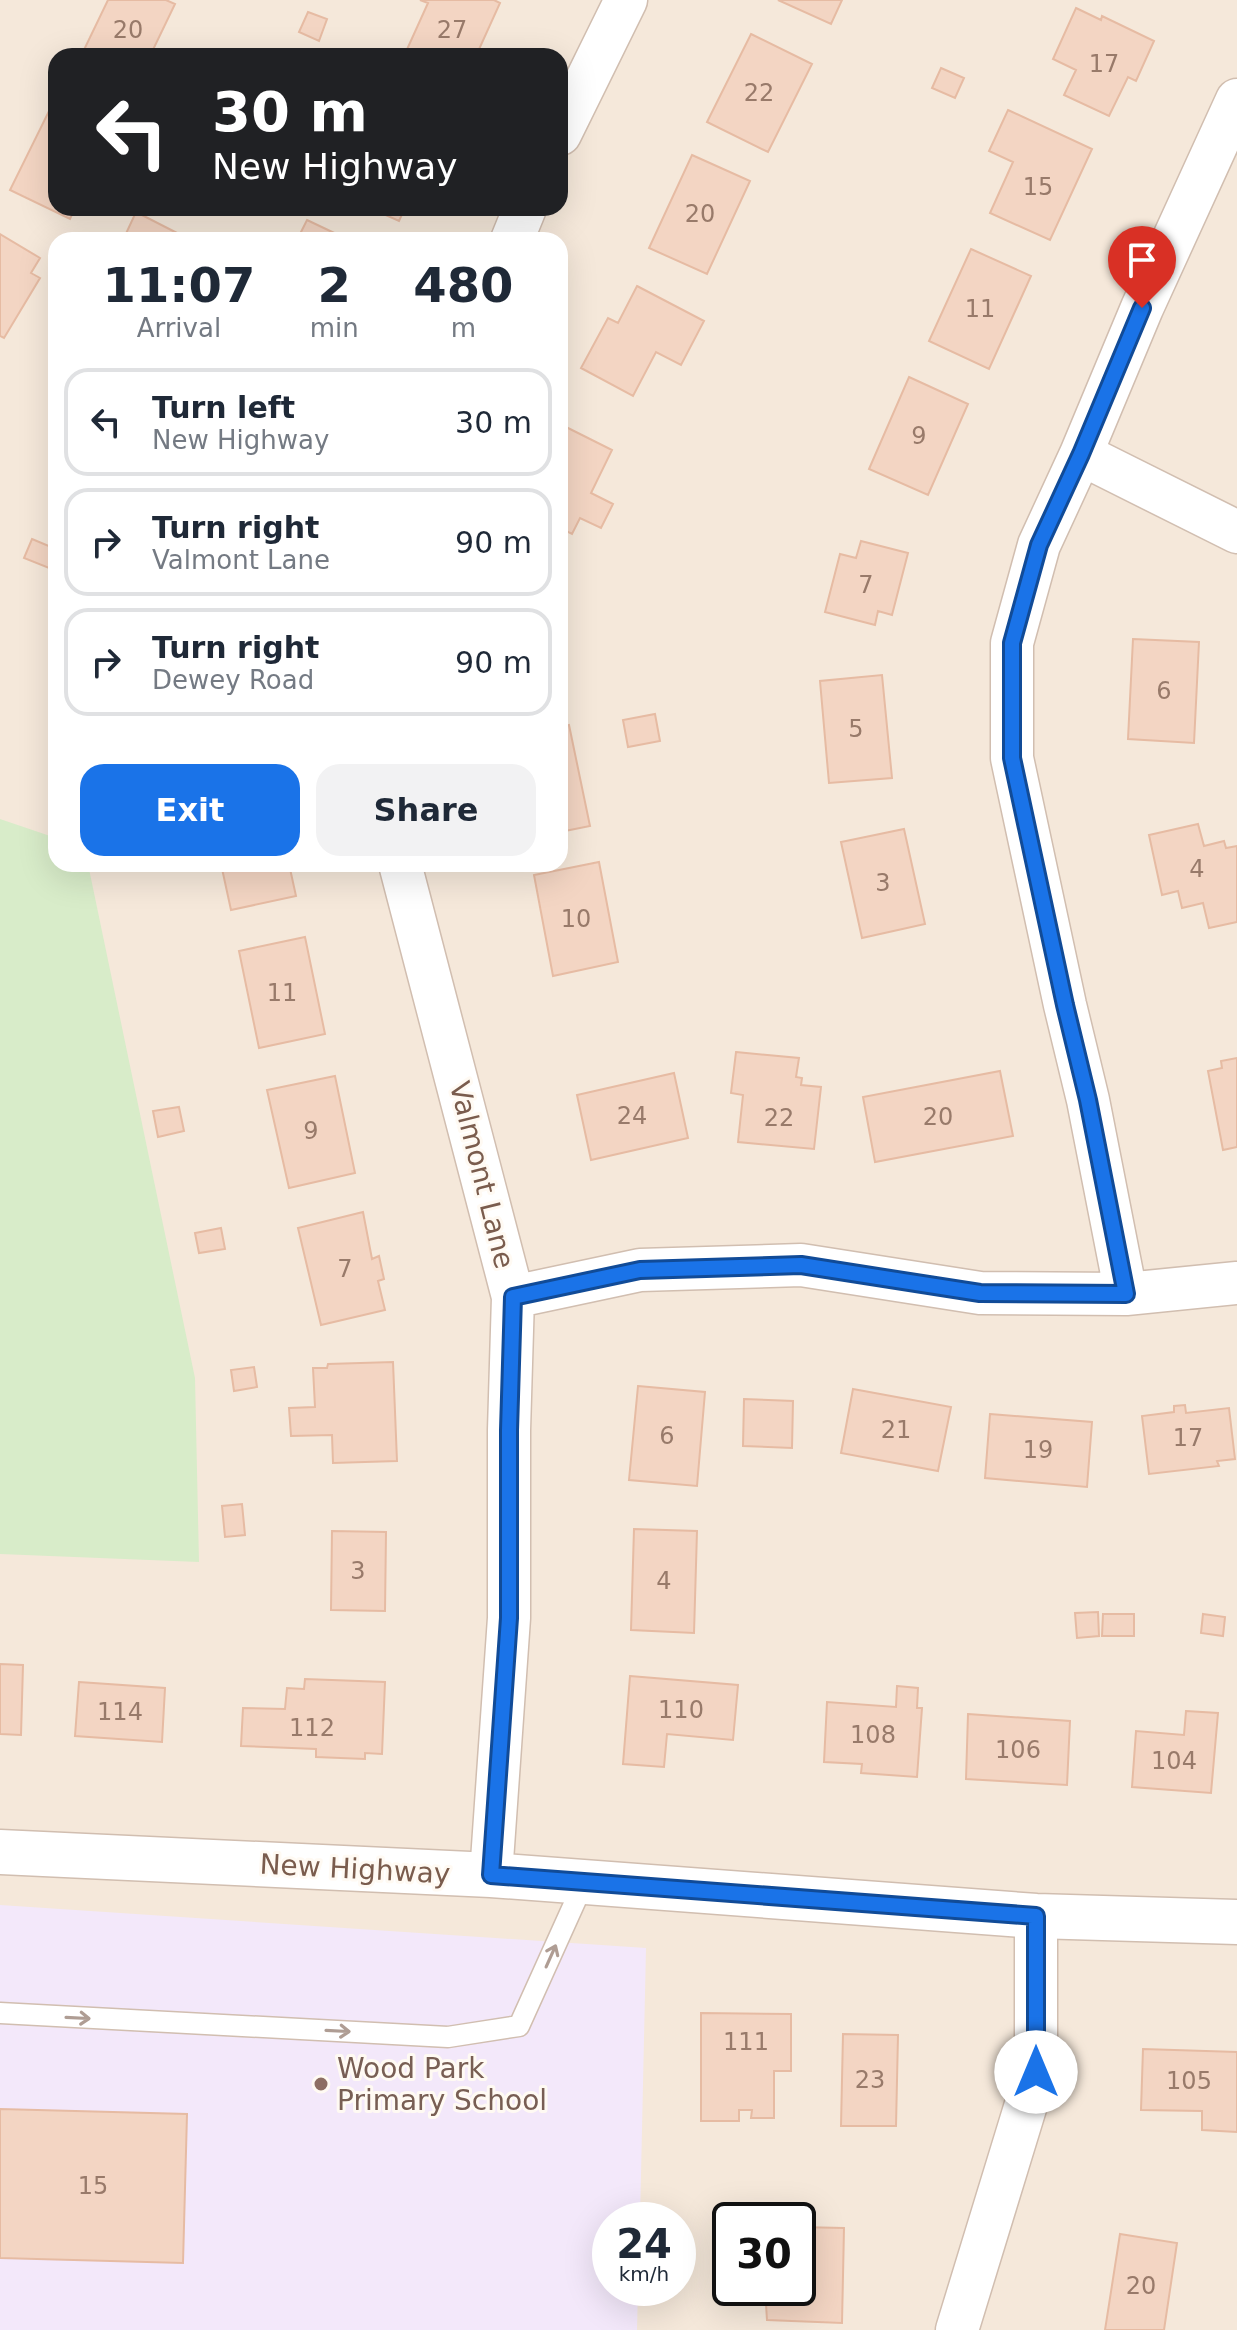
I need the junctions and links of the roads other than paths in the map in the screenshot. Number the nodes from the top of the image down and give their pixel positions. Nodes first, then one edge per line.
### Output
1 (626, 0) edge
2 (1237, 100) edge
3 (568, 118) edge
4 (1081, 454) junction
5 (1237, 532) edge
6 (402, 872) edge
7 (1237, 1283) edge
8 (1126, 1294) junction
9 (513, 1297) junction
10 (0, 1852) edge
11 (491, 1875) junction
12 (584, 1882) junction
13 (1036, 1916) junction
14 (1237, 1922) edge
15 (0, 2013) edge
16 (957, 2330) edge

1 - 3 street
2 - 4 street
4 - 5 street
4 - 8 street
6 - 9 street, Valmont Lane
7 - 8 street
8 - 9 street
9 - 11 street, Valmont Lane
10 - 11 street, New Highway
11 - 12 street, New Highway
12 - 13 street, New Highway
15 -> 12 lane
13 - 14 street, New Highway
13 - 16 street

